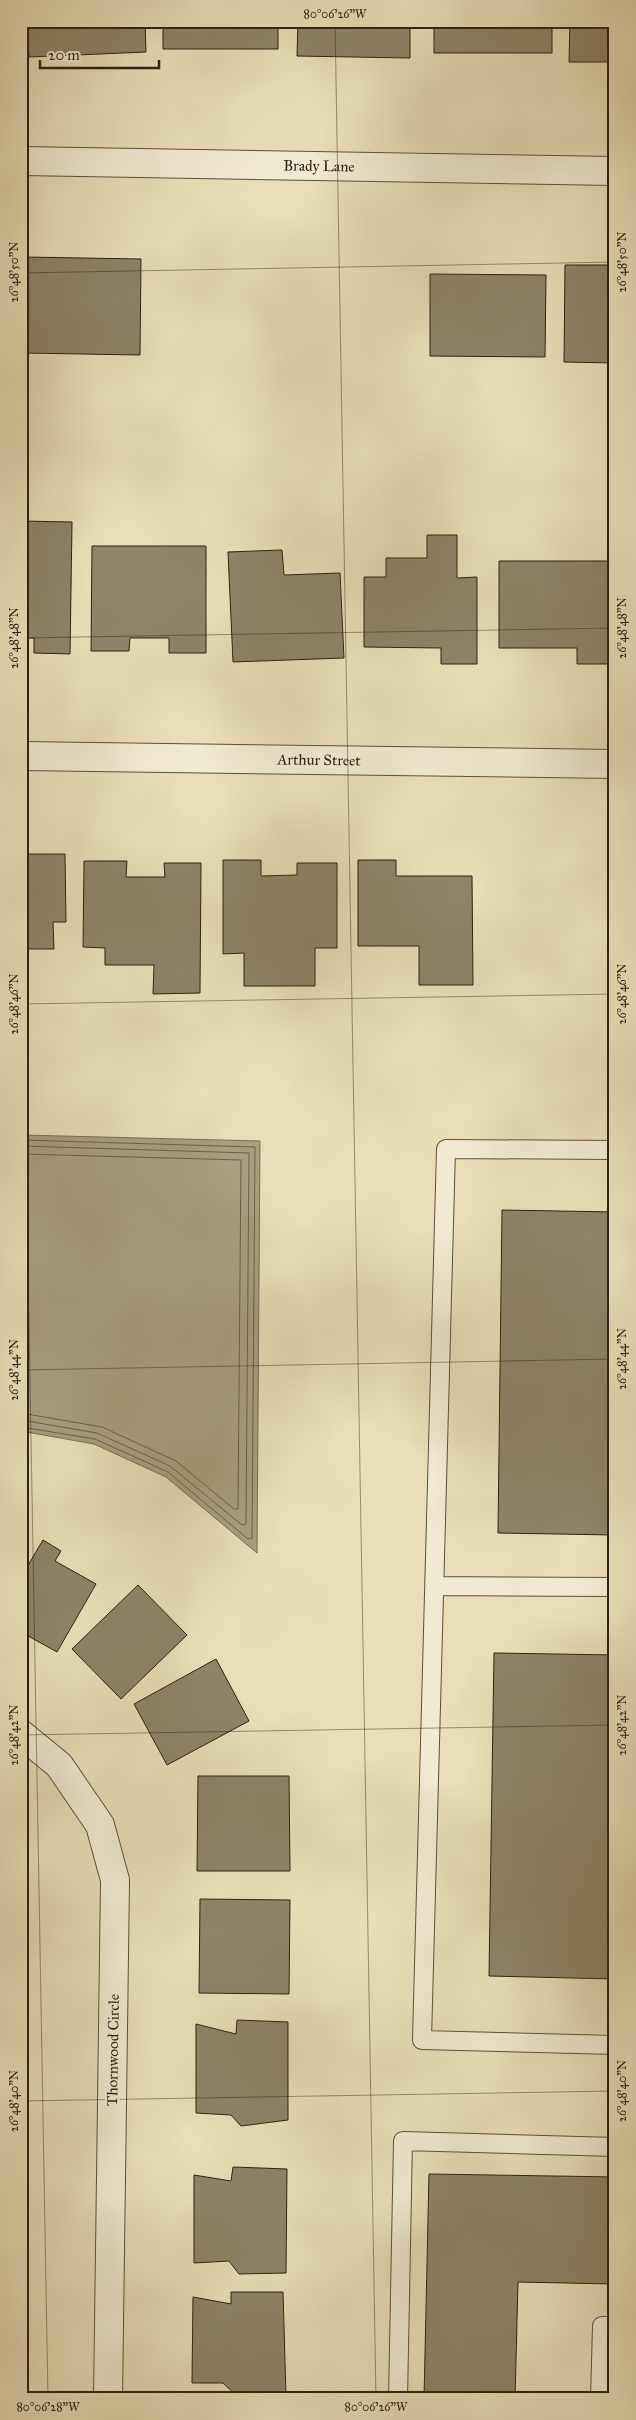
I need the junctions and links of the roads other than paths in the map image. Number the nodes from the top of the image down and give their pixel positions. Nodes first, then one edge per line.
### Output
1 (21, 161) edge
2 (615, 171) edge
3 (21, 756) edge
4 (615, 764) edge
5 (615, 1150) edge
6 (435, 1586) junction
7 (615, 1587) edge
8 (21, 1734) edge
9 (615, 2045) edge
10 (615, 2147) edge
11 (615, 2326) edge
12 (108, 2399) edge
13 (398, 2399) edge
14 (600, 2399) edge

1 - 2 street, Brady Lane
3 - 4 street, Arthur Street
5 - 6 lane
6 - 7 lane
6 - 9 lane
8 - 12 street, Thornwood Circle
10 - 13 lane
11 - 14 lane

